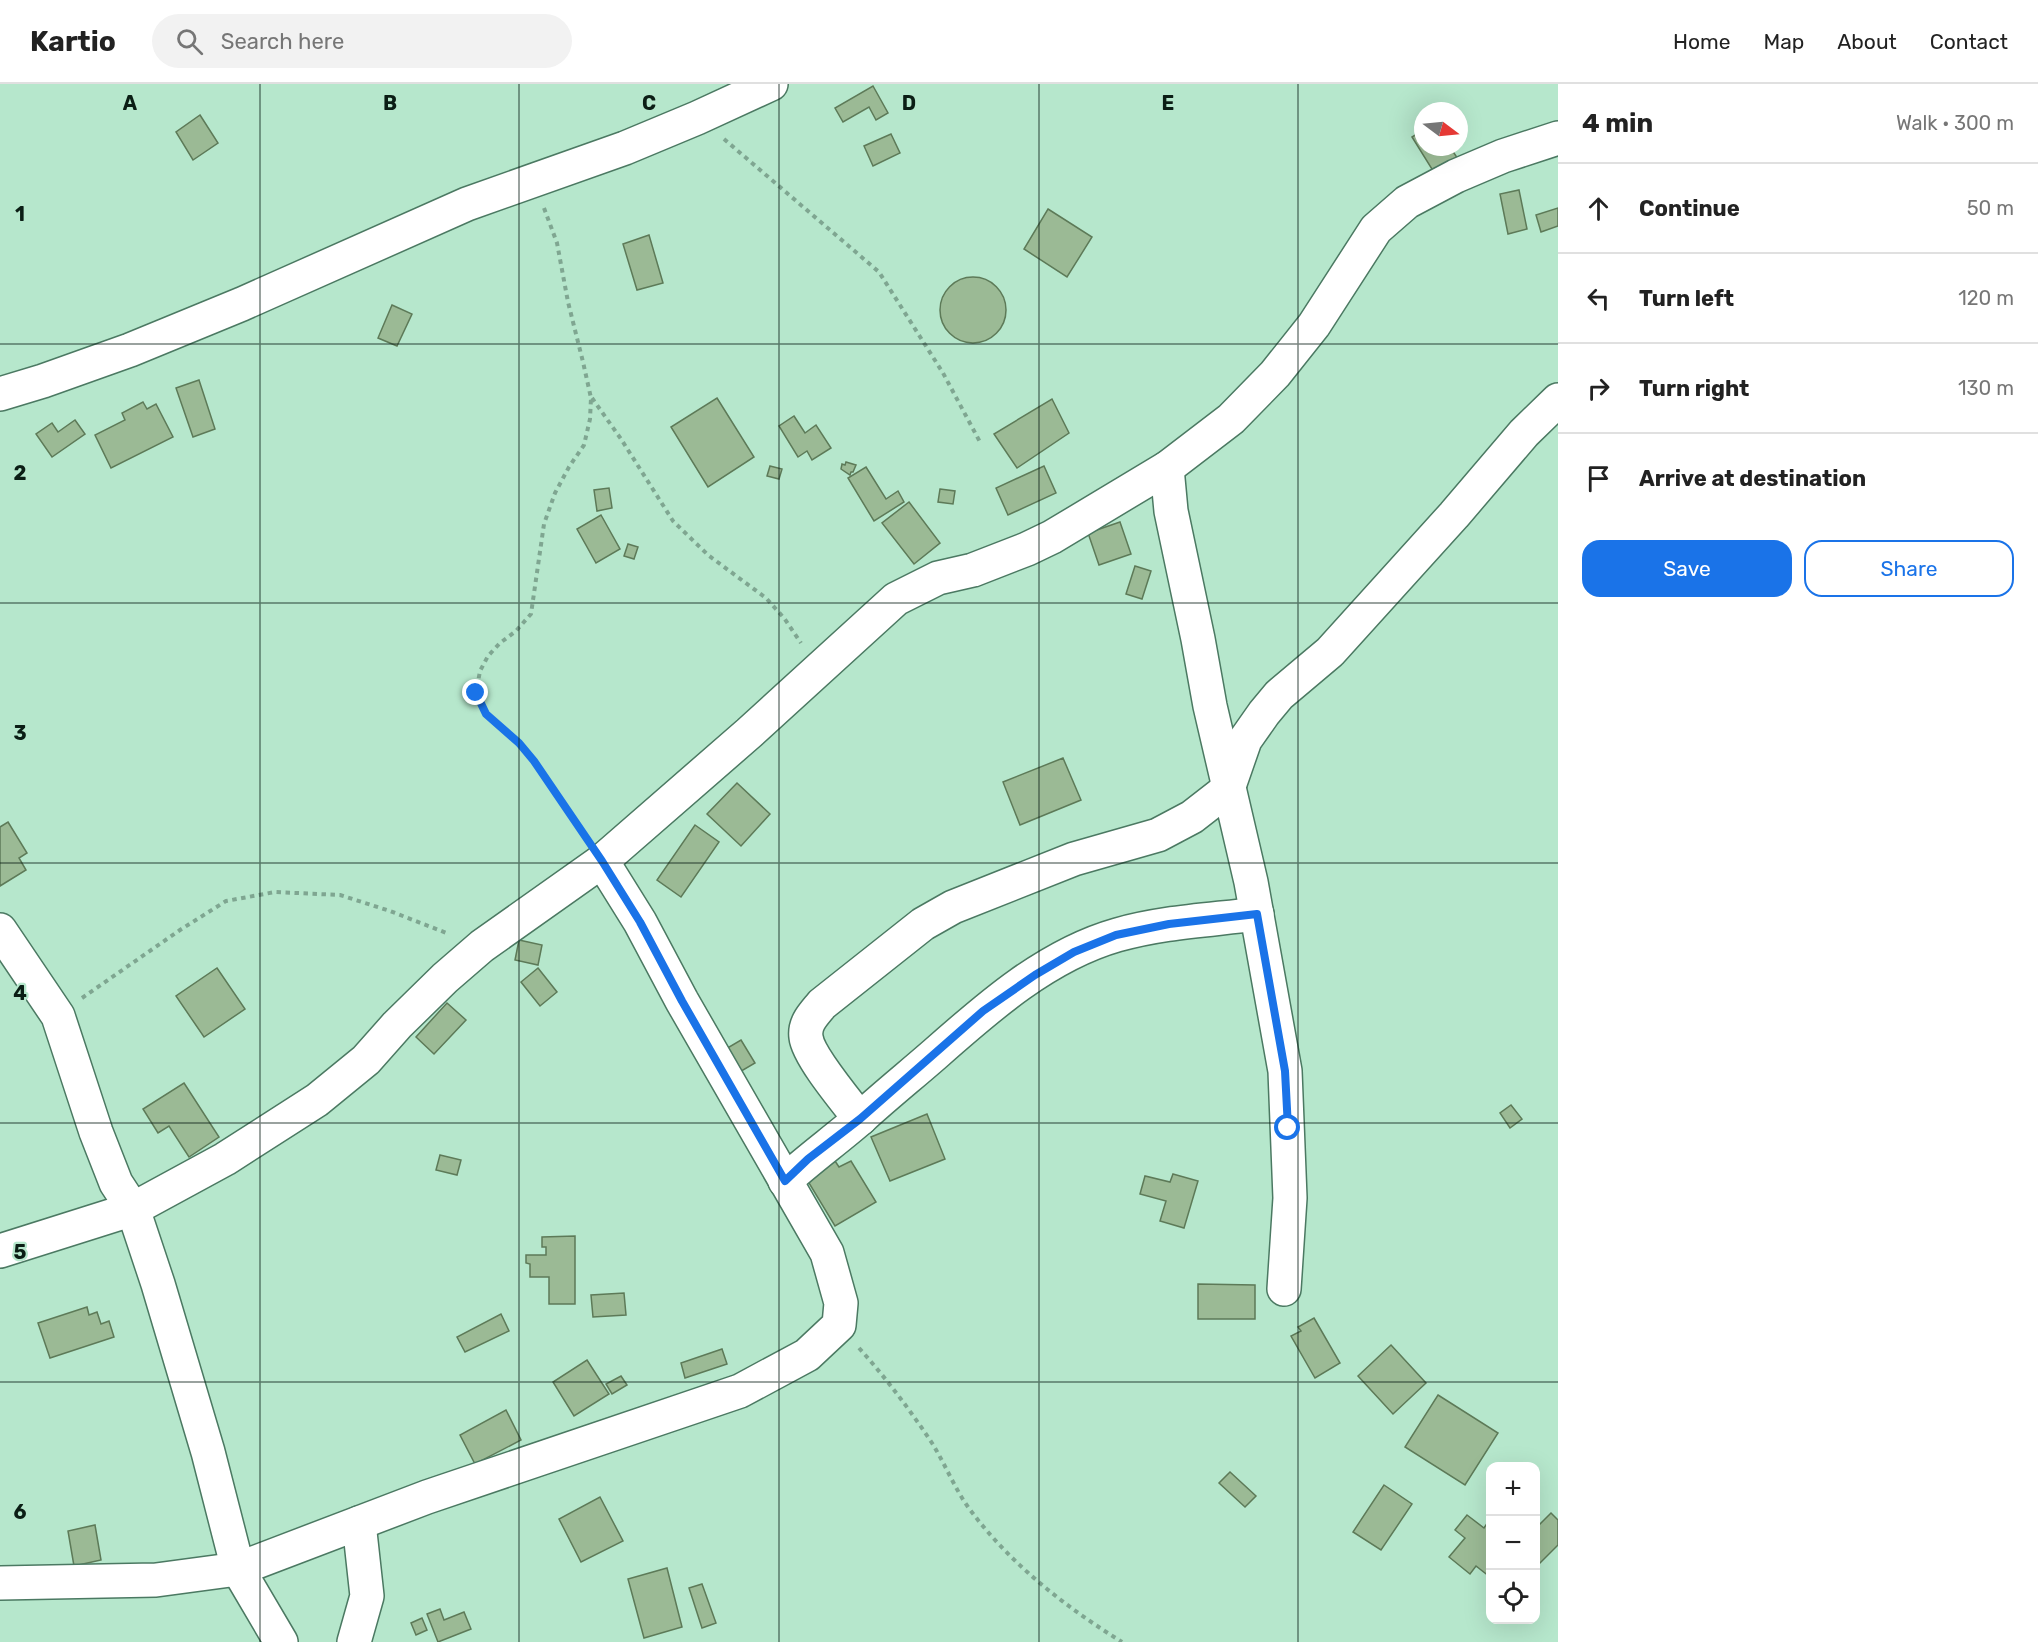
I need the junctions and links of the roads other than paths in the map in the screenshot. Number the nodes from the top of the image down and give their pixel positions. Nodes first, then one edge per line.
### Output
1 (771, 84) edge
2 (1558, 138) edge
3 (0, 394) edge
4 (1558, 400) edge
5 (1167, 468) junction
6 (1228, 789) junction
7 (602, 861) junction
8 (1257, 914) junction
9 (0, 930) edge
10 (860, 1119) junction
11 (785, 1181) junction
12 (133, 1209) junction
13 (0, 1251) edge
14 (1284, 1289) dead end
15 (359, 1523) junction
16 (238, 1569) junction
17 (0, 1582) edge
18 (281, 1642) edge
19 (354, 1642) edge

1 - 3 street
2 - 5 street
4 - 6 street
5 - 6 street
5 - 7 street
6 - 8 street
6 - 10 street
7 - 11 street
7 - 12 street
8 - 10 street
8 - 14 street
9 - 12 street
10 - 11 street
11 - 15 street
12 - 13 street
12 - 16 street
15 - 16 street
15 - 19 street
16 - 17 street
16 - 18 street

